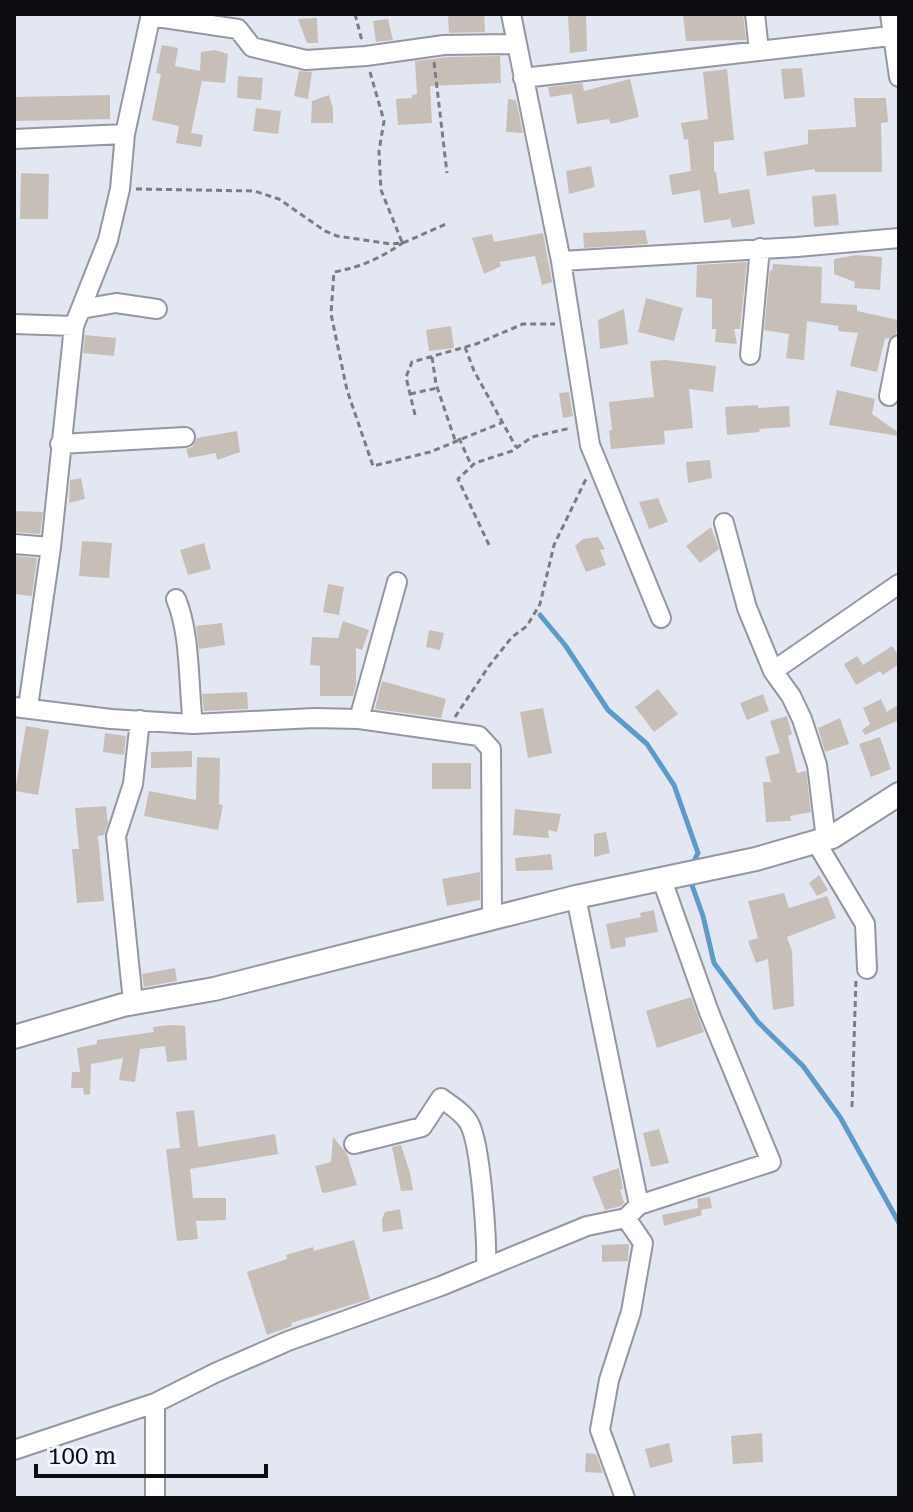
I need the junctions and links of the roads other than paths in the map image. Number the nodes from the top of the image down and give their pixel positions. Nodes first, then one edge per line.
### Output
1 (511, 14) edge
2 (755, 14) edge
3 (890, 14) edge
4 (151, 15) edge
5 (896, 35) edge
6 (517, 44) junction
7 (759, 51) junction
8 (899, 77) edge
9 (523, 78) junction
10 (125, 134) junction
11 (14, 139) edge
12 (899, 238) edge
13 (760, 248) junction
14 (561, 261) junction
15 (157, 309) dead end
16 (78, 318) junction
17 (14, 324) edge
18 (899, 345) edge
19 (750, 355) dead end
20 (889, 396) dead end
21 (185, 437) dead end
22 (60, 444) junction
23 (724, 523) dead end
24 (14, 544) edge
25 (51, 547) junction
26 (397, 582) dead end
27 (899, 584) edge
28 (176, 599) dead end
29 (661, 618) dead end
30 (773, 671) junction
31 (21, 707) edge
32 (359, 719) junction
33 (140, 720) junction
34 (193, 724) junction
35 (899, 794) edge
36 (821, 840) junction
37 (662, 880) junction
38 (576, 897) junction
39 (492, 919) junction
40 (867, 969) road end
41 (123, 1005) junction
42 (14, 1037) edge
43 (354, 1144) dead end
44 (633, 1212) junction
45 (486, 1266) junction
46 (155, 1403) junction
47 (14, 1450) edge
48 (155, 1498) edge
49 (625, 1498) edge

1 - 6 street
2 - 7 street
3 - 5 street
4 - 6 street
4 - 10 street
5 - 7 street
5 - 8 street
6 - 9 street
7 - 9 street
9 - 14 street
10 - 11 street
10 - 16 street
12 - 13 street
13 - 14 street
13 - 19 street
14 - 29 street
15 - 16 street
16 - 17 street
16 - 22 street
18 - 20 street
21 - 22 street
22 - 25 street
23 - 30 street
24 - 25 street
25 - 31 street
26 - 32 street
27 - 30 street
28 - 34 street
30 - 36 street
31 - 33 street
32 - 34 street
32 - 39 street
33 - 34 street
33 - 41 street
35 - 36 street
36 - 37 street
36 - 40 street
37 - 38 street
37 - 44 street
38 - 39 street
38 - 44 street
39 - 41 street
41 - 42 street
43 - 45 street
44 - 45 street
44 - 49 street
45 - 46 street
46 - 47 street
46 - 48 street

